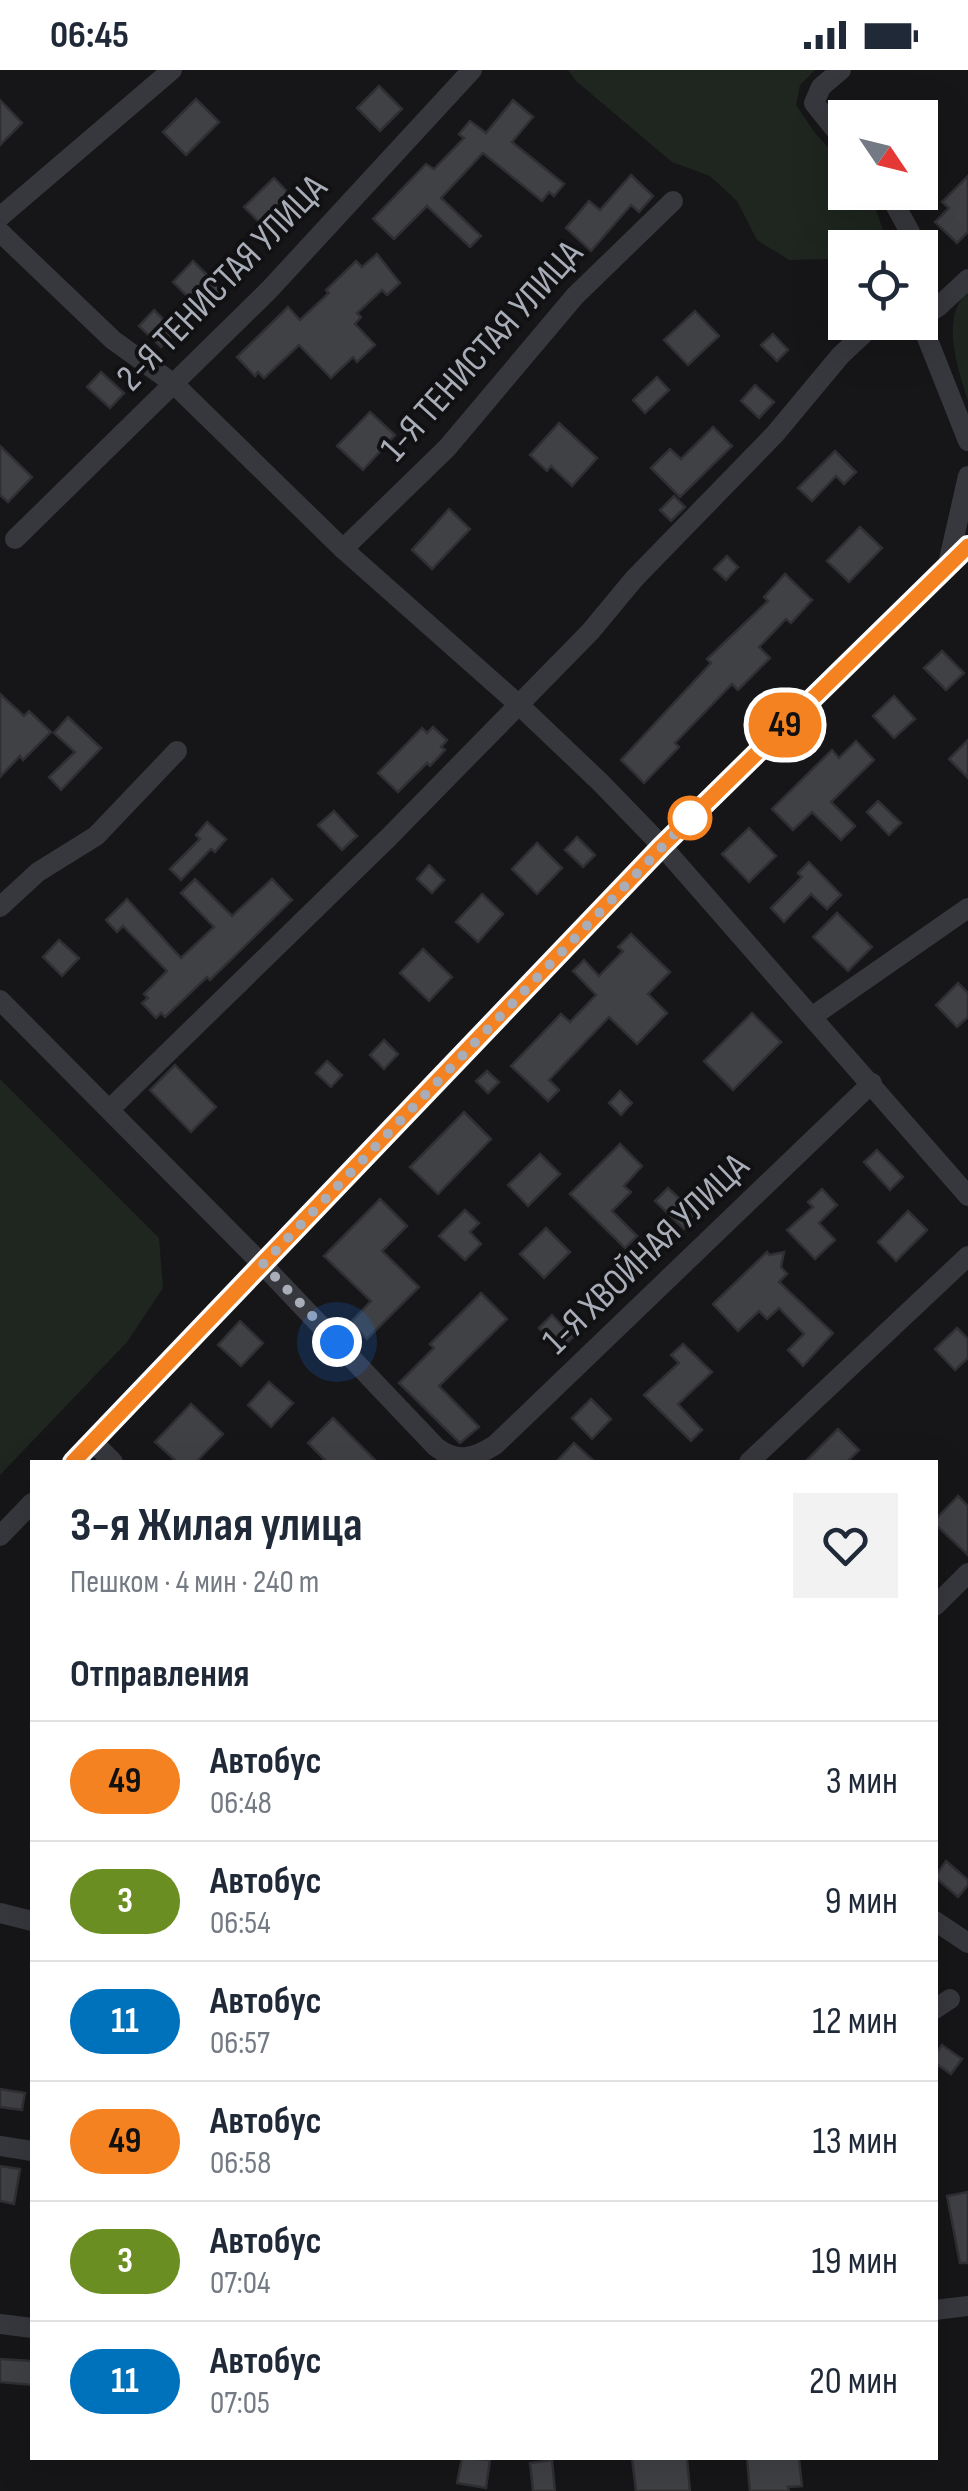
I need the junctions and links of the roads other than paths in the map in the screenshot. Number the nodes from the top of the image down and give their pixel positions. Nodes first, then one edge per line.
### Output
1 (172, 70) edge
2 (472, 70) edge
3 (840, 70) edge
4 (828, 121) edge
5 (673, 200) dead end
6 (0, 217) edge
7 (0, 232) edge
8 (968, 279) edge
9 (938, 307) edge
10 (857, 340) edge
11 (928, 340) edge
12 (174, 384) junction
13 (968, 441) edge
14 (968, 476) edge
15 (15, 539) dead end
16 (968, 546) edge
17 (343, 550) junction
18 (958, 563) edge
19 (518, 704) junction
20 (177, 751) dead end
21 (662, 846) junction
22 (0, 908) edge
23 (968, 908) edge
24 (0, 1000) edge
25 (813, 1016) junction
26 (872, 1084) junction
27 (110, 1110) junction
28 (968, 1196) edge
29 (968, 1256) edge
30 (263, 1264) junction
31 (94, 1442) junction
32 (75, 1460) edge
33 (111, 1460) edge
34 (751, 1460) edge
35 (30, 1505) edge
36 (0, 1536) edge
37 (968, 1574) edge
38 (938, 1603) edge
39 (0, 1913) edge
40 (30, 1920) edge
41 (938, 1922) edge
42 (968, 1943) edge
43 (0, 2146) edge
44 (30, 2151) edge
45 (968, 2306) edge
46 (938, 2310) edge
47 (0, 2324) edge
48 (30, 2328) edge

1 - 6 street
2 - 12 street, 2-Я ТЕНИСТАЯ УЛИЦА
3 - 4 street
5 - 17 street, 1-Я ТЕНИСТАЯ УЛИЦА
7 - 12 street
8 - 9 street
10 - 19 street
11 - 13 street
12 - 15 street, 2-Я ТЕНИСТАЯ УЛИЦА
12 - 17 street
14 - 18 street
16 - 18 street
17 - 19 street
18 - 21 street
19 - 21 street
19 - 27 street
20 - 22 street
21 - 25 street
21 - 30 street
23 - 25 street
24 - 27 street
25 - 26 street
26 - 28 street
26 - 30 street, 1-Я ХВОЙНАЯ УЛИЦА
27 - 30 street
29 - 34 street
30 - 31 street
31 - 32 street
31 - 33 street
35 - 36 street
37 - 38 street
39 - 40 street
41 - 42 street
43 - 44 street
45 - 46 street
47 - 48 street

